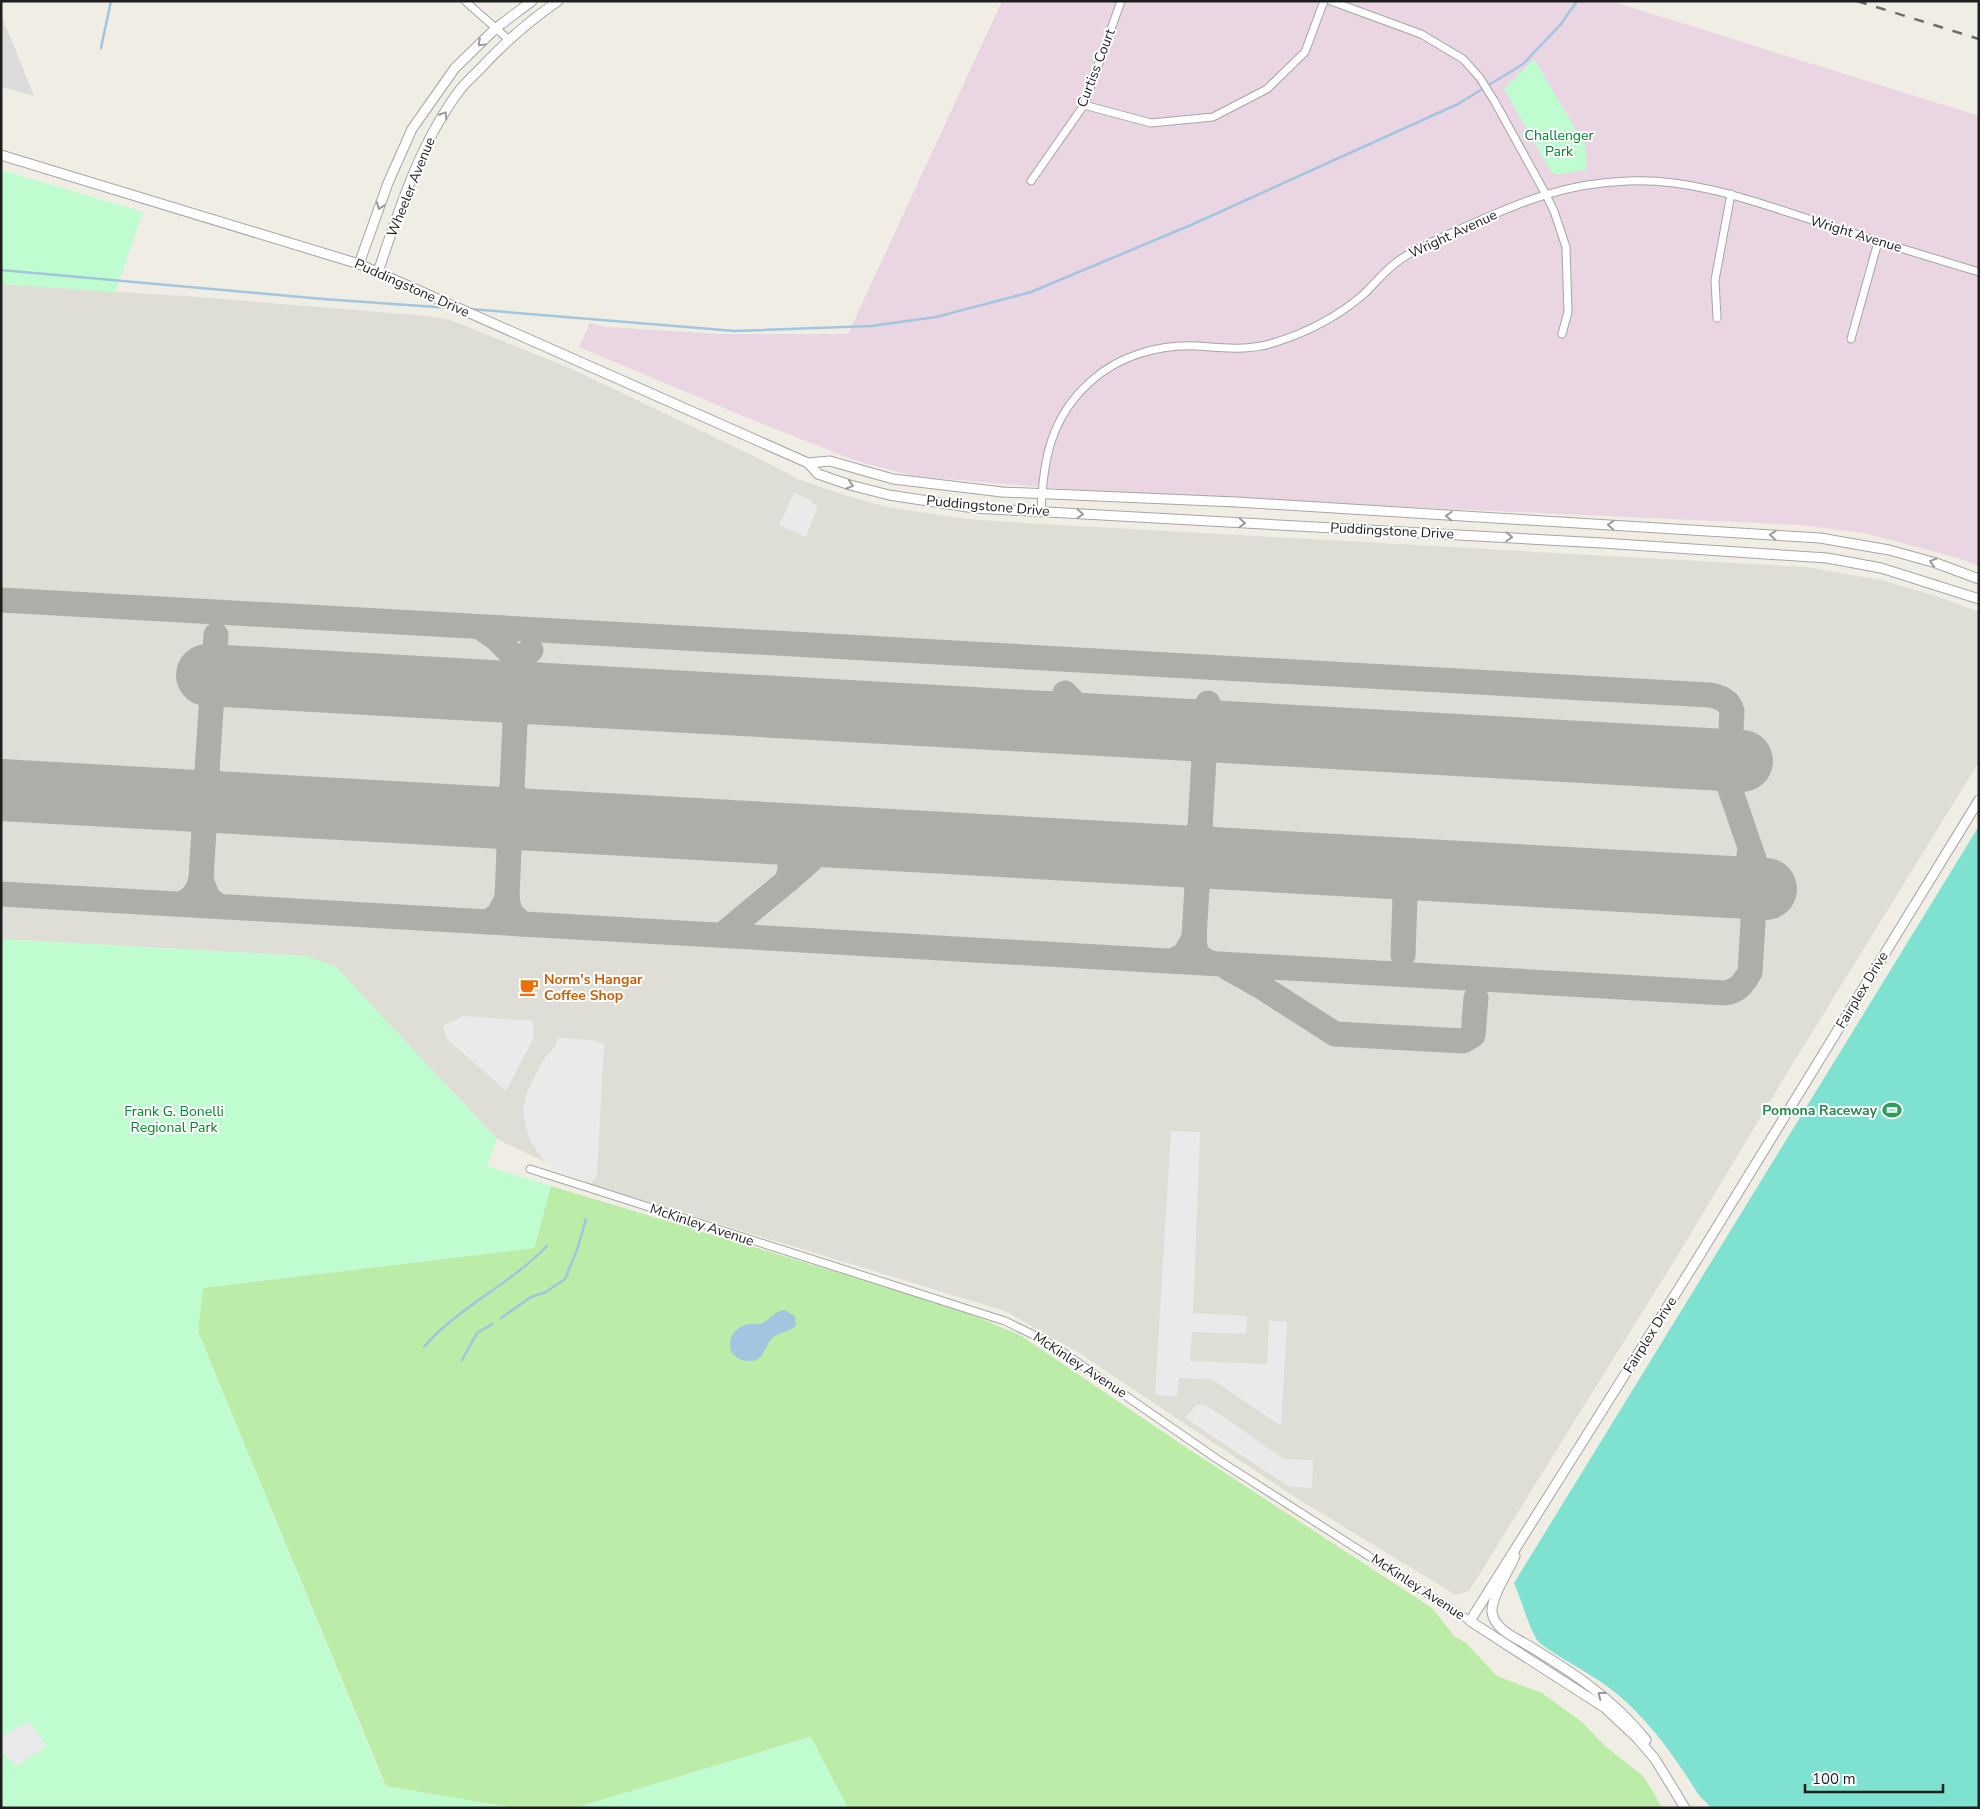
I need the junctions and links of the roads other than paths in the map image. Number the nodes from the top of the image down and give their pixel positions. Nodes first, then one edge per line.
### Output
1 (465, 1) edge
2 (532, 1) edge
3 (558, 1) edge
4 (1121, 1) edge
5 (1324, 1) edge
6 (1331, 1) edge
7 (496, 28) junction
8 (509, 40) junction
9 (1084, 105) junction
10 (1, 155) edge
11 (1031, 181) dead end
12 (1545, 193) junction
13 (1731, 194) junction
14 (1878, 242) junction
15 (359, 264) junction
16 (378, 272) junction
17 (1979, 272) edge
18 (1717, 318) dead end
19 (1562, 334) dead end
20 (1851, 339) dead end
21 (808, 463) junction
22 (1042, 494) junction
23 (1041, 512) junction
24 (1979, 579) edge
25 (1979, 599) edge
26 (1979, 800) edge
27 (530, 1168) dead end
28 (1524, 1535) junction
29 (1470, 1621) junction
30 (1674, 1786) junction
31 (1686, 1808) edge

1 - 7 street
2 - 7 street, Wheeler Avenue
3 - 8 street, Wheeler Avenue
4 - 9 street, Curtiss Court
5 - 9 street
6 - 12 street
7 - 8 street
7 -> 15 street, Wheeler Avenue
16 -> 8 street, Wheeler Avenue
9 - 11 street, Curtiss Court
10 - 15 street, Puddingstone Drive
12 - 13 street, Wright Avenue
12 - 19 street
12 - 22 street, Wright Avenue
13 - 14 street, Wright Avenue
13 - 18 street
14 - 17 street, Wright Avenue
14 - 20 street
15 - 16 street, Puddingstone Drive
16 - 21 street, Puddingstone Drive
21 - 22 street, Puddingstone Drive
21 -> 23 street, Puddingstone Drive
22 - 23 street, Wright Avenue
24 -> 22 street, Puddingstone Drive
23 -> 25 street, Puddingstone Drive
26 - 28 street, Fairplex Drive
27 - 29 street, McKinley Avenue
28 - 29 street, Fairplex Drive
30 -> 28 street
29 - 30 street
30 - 31 street

